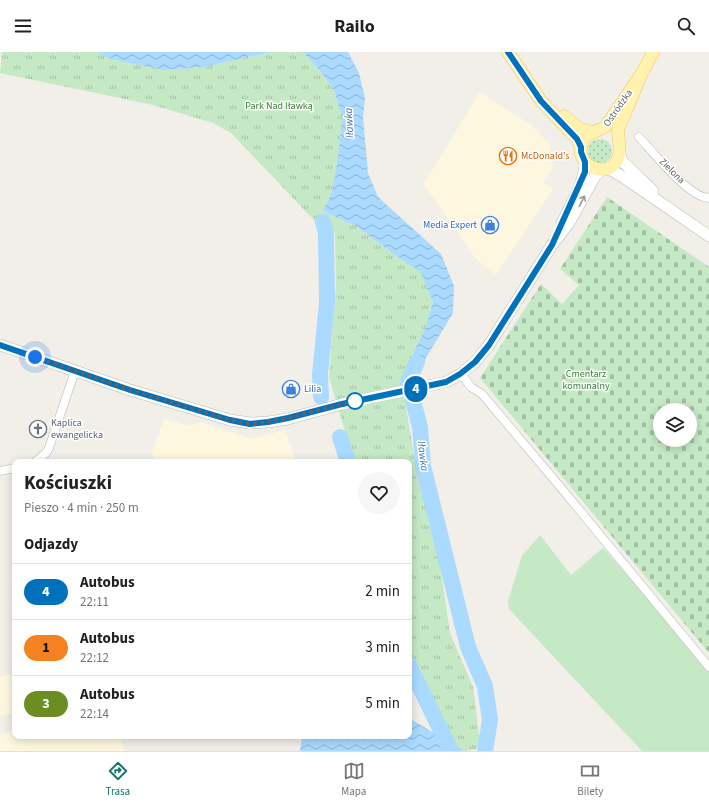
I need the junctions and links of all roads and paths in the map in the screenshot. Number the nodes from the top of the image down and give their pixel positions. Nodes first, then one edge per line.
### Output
1 (508, 52) edge
2 (653, 52) edge
3 (642, 72) junction
4 (528, 80) junction
5 (597, 131) junction
6 (639, 137) dead end
7 (618, 140) junction
8 (581, 147) junction
9 (620, 154) junction
10 (585, 162) junction
11 (605, 169) junction
12 (709, 198) edge
13 (673, 211) junction
14 (709, 236) edge
15 (552, 245) junction
16 (0, 345) edge
17 (75, 371) junction
18 (460, 374) junction
19 (39, 459) edge
20 (12, 469) edge
21 (0, 471) edge
22 (709, 667) edge

1 - 4 main road
2 - 3 main road, Ostródzka
3 - 5 main road, Ostródzka
3 - 7 main road, Ostródzka
4 - 5 main road
4 - 8 main road
5 - 7 main road
5 - 8 main road, Ostródzka
6 - 12 street, Zielona
7 - 9 main road, Ostródzka
8 - 10 main road
9 - 11 main road
9 - 13 main road
10 - 11 main road
10 - 15 main road
11 - 13 main road
15 -> 11 main road
13 - 14 main road
15 - 18 main road
16 - 17 main road
17 - 18 main road
17 - 19 street
18 - 22 street
20 - 21 street

